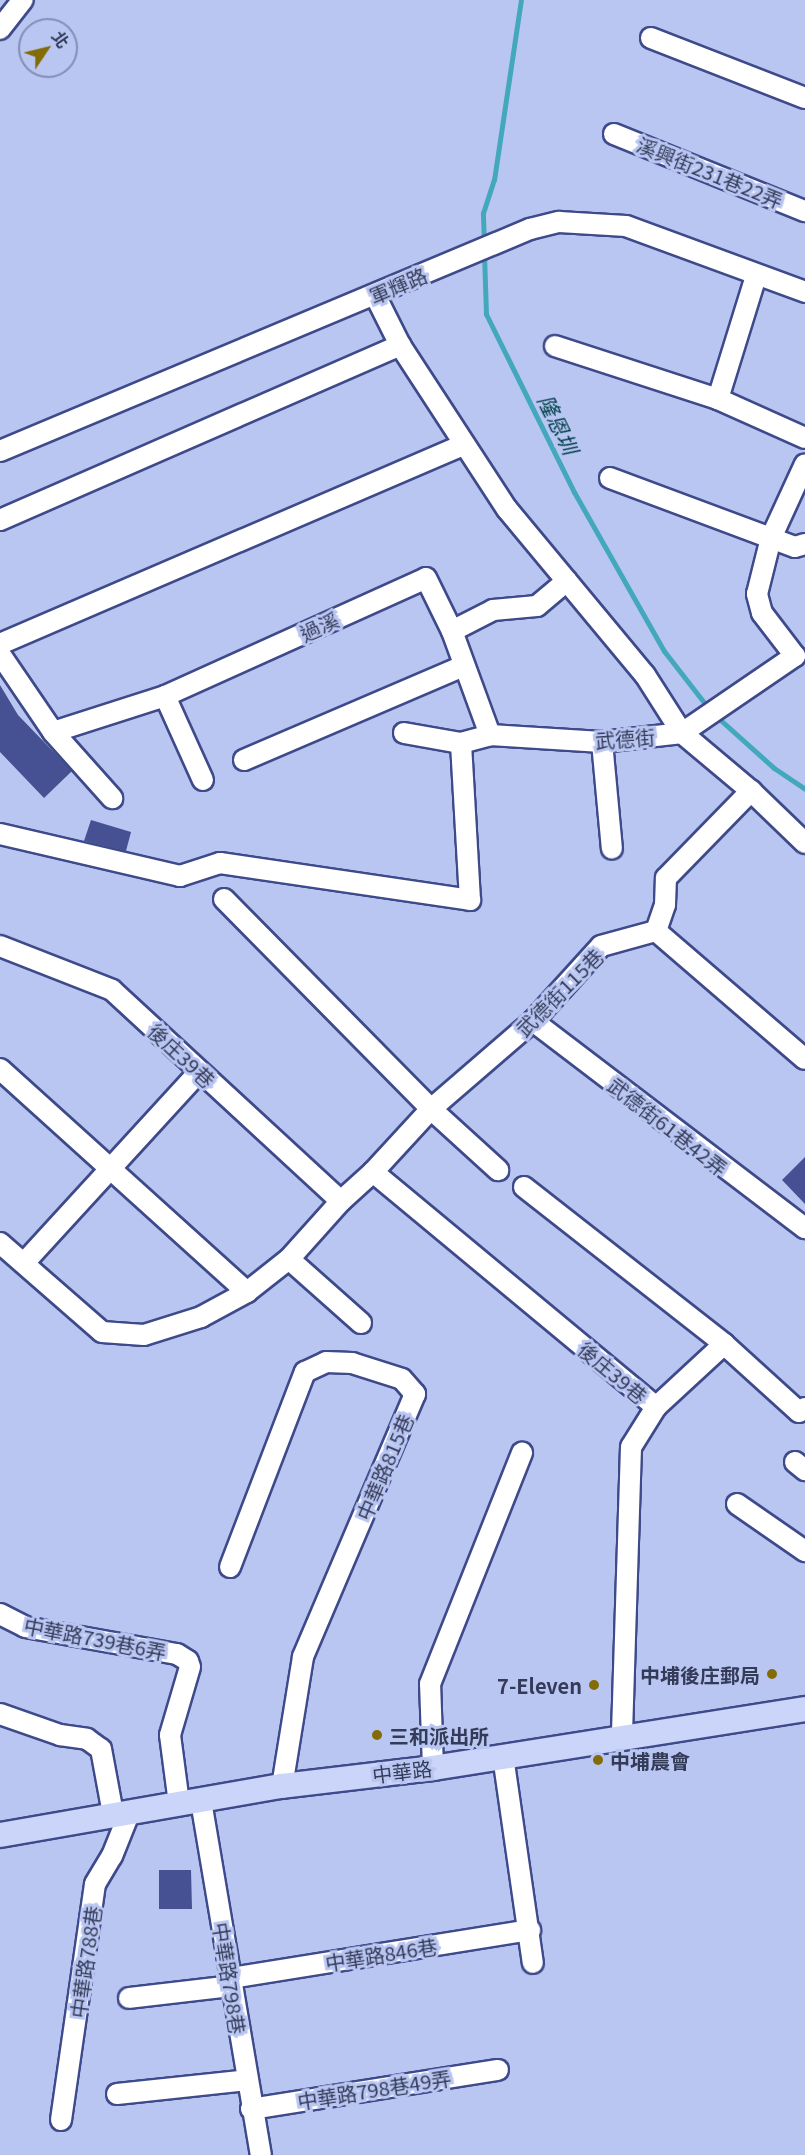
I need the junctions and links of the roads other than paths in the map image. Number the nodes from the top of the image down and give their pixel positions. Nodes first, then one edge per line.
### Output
1 (23, 0) edge
2 (0, 29) edge
3 (651, 38) dead end
4 (805, 98) edge
5 (614, 134) dead end
6 (805, 211) edge
7 (756, 276) junction
8 (805, 292) edge
9 (375, 295) junction
10 (400, 345) junction
11 (555, 346) dead end
12 (718, 399) junction
13 (805, 438) edge
14 (463, 445) junction
15 (0, 451) edge
16 (805, 464) edge
17 (610, 478) dead end
18 (0, 520) edge
19 (771, 538) junction
20 (805, 544) edge
21 (567, 581) junction
22 (452, 631) junction
23 (0, 644) edge
24 (0, 654) edge
25 (800, 661) edge
26 (463, 666) junction
27 (165, 696) junction
28 (53, 732) junction
29 (404, 733) dead end
30 (682, 733) junction
31 (490, 735) junction
32 (602, 742) junction
33 (462, 743) junction
34 (244, 760) dead end
35 (203, 780) dead end
36 (751, 791) junction
37 (112, 798) dead end
38 (0, 834) edge
39 (805, 843) edge
40 (612, 849) dead end
41 (224, 899) dead end
42 (656, 931) junction
43 (0, 946) edge
44 (533, 1021) junction
45 (805, 1059) edge
46 (0, 1069) edge
47 (200, 1071) junction
48 (431, 1109) junction
49 (498, 1170) dead end
50 (112, 1171) junction
51 (373, 1172) junction
52 (524, 1186) dead end
53 (341, 1201) junction
54 (805, 1228) edge
55 (0, 1243) edge
56 (289, 1259) junction
57 (24, 1263) junction
58 (247, 1292) junction
59 (361, 1323) dead end
60 (724, 1344) junction
61 (656, 1407) junction
62 (805, 1408) edge
63 (522, 1453) dead end
64 (737, 1504) dead end
65 (805, 1551) edge
66 (230, 1567) dead end
67 (0, 1614) edge
68 (805, 1709) edge
69 (0, 1714) edge
70 (622, 1737) junction
71 (503, 1756) junction
72 (433, 1768) junction
73 (282, 1786) junction
74 (190, 1802) junction
75 (121, 1812) junction
76 (0, 1834) edge
77 (530, 1930) junction
78 (533, 1963) dead end
79 (231, 1982) junction
80 (129, 1998) dead end
81 (498, 2070) dead end
82 (247, 2080) junction
83 (117, 2094) dead end
84 (251, 2109) junction
85 (62, 2120) dead end
86 (261, 2155) edge

1 - 2 street
3 - 4 street
5 - 6 street, 溪興街231巷22弄
7 - 8 street, 軍輝路
7 - 9 street, 軍輝路
7 - 12 street
9 - 10 street
9 - 15 street, 軍輝路
10 - 14 street
10 - 18 street
11 - 12 street
12 - 13 street
14 - 21 street
14 - 23 street
16 - 19 street
17 - 19 street
19 - 20 street
19 - 25 street
21 - 22 street
21 - 30 street
22 - 26 street, 過溪
22 - 27 street, 過溪
24 - 28 street
25 - 30 street
26 - 31 street, 過溪
26 - 34 street
27 - 28 street, 過溪
27 - 35 street
28 - 37 street
29 - 33 street, 武德街
30 - 32 street, 武德街
30 - 36 street, 武德街
31 - 32 street, 武德街
31 - 33 street, 武德街
32 - 40 street
33 - 38 street
36 - 39 street, 武德街
36 - 42 street
41 - 48 street
42 - 44 street, 武德街115巷
42 - 45 street
43 - 47 street, 後庄39巷
44 - 48 street, 武德街115巷
44 - 54 street, 武德街61巷42弄
46 - 50 street
47 - 50 street
47 - 53 street, 後庄39巷
48 - 49 street
48 - 51 street, 武德街115巷
50 - 57 street
50 - 58 street
51 - 53 street
51 - 61 street, 後庄39巷
52 - 60 street
53 - 56 street
55 - 57 street
56 - 58 street
56 - 59 street
57 - 58 street
60 - 61 street
60 - 62 street
61 - 70 street, 後庄39巷
63 - 72 street
64 - 65 street
66 - 73 street, 中華路815巷
67 - 74 street, 中華路739巷6弄
68 - 70 main road, 中華路
69 - 75 street
70 - 71 main road, 中華路
71 - 72 main road, 中華路
71 - 77 street
72 - 73 main road, 中華路
73 - 74 main road, 中華路
74 - 75 main road, 中華路
74 - 79 street, 中華路798巷
75 - 76 main road, 中華路
75 - 85 street, 中華路788巷
77 - 78 street
77 - 79 street, 中華路846巷
79 - 80 street, 中華路846巷
79 - 82 street, 中華路798巷
81 - 84 street, 中華路798巷49弄
82 - 83 street
82 - 84 street, 中華路798巷
84 - 86 street, 中華路798巷

